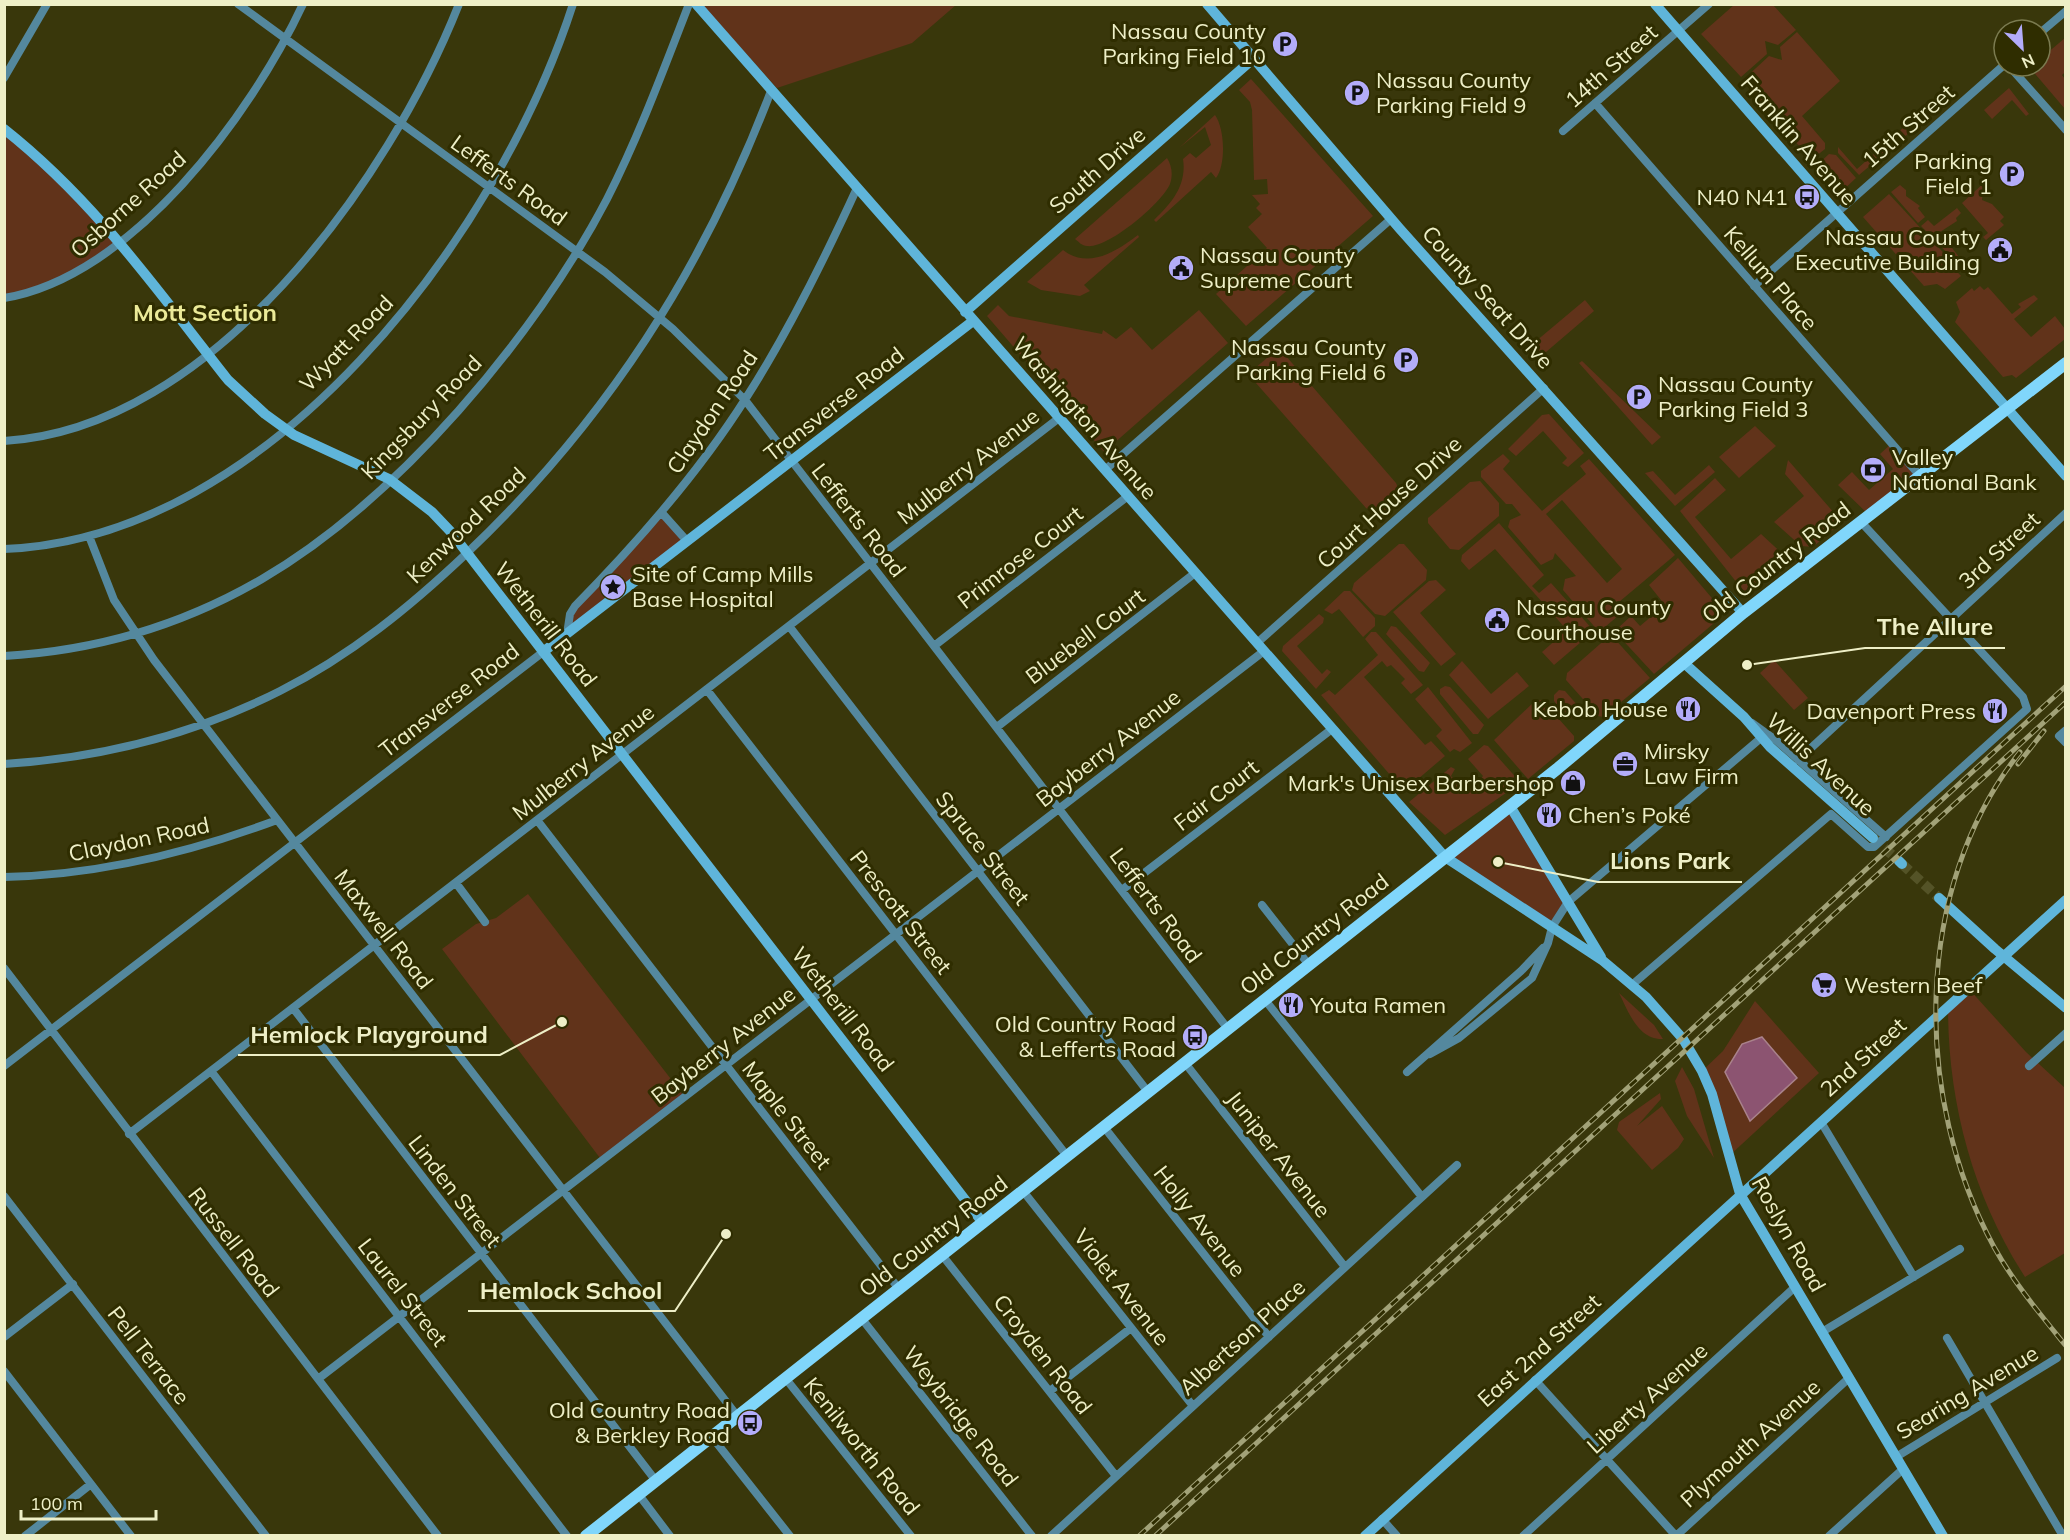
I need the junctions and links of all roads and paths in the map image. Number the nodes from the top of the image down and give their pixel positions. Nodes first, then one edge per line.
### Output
1 (47, 4) edge
2 (238, 4) edge
3 (303, 4) edge
4 (459, 4) edge
5 (573, 4) edge
6 (689, 4) edge
7 (696, 4) edge
8 (1207, 4) edge
9 (1655, 4) edge
10 (1709, 4) edge
11 (2066, 10) edge
12 (2052, 22) edge
13 (1678, 31) junction
14 (286, 41) junction
15 (1254, 58) junction
16 (1992, 76) edge
17 (4, 78) edge
18 (2020, 78) edge
19 (771, 91) junction
20 (1595, 103) junction
21 (402, 125) junction
22 (4, 129) edge
23 (2066, 130) edge
24 (1563, 131) dead end
25 (489, 188) junction
26 (857, 188) junction
27 (1837, 212) junction
28 (1391, 219) junction
29 (120, 242) junction
30 (576, 251) junction
31 (1754, 286) junction
32 (4, 298) edge
33 (966, 312) junction
34 (660, 319) junction
35 (974, 321) junction
36 (207, 354) junction
37 (2066, 363) edge
38 (1544, 388) junction
39 (745, 400) junction
40 (2008, 410) junction
41 (1059, 418) junction
42 (287, 427) junction
43 (4, 441) edge
44 (791, 461) junction
45 (1105, 470) junction
46 (2066, 476) edge
47 (1921, 477) junction
48 (389, 479) junction
49 (1128, 496) junction
50 (662, 513) junction
51 (2066, 513) edge
52 (1861, 522) junction
53 (89, 536) junction
54 (687, 541) junction
55 (4, 549) edge
56 (467, 553) junction
57 (871, 564) junction
58 (1195, 573) junction
59 (1743, 613) junction
60 (1951, 619) junction
61 (789, 627) junction
62 (136, 634) junction
63 (567, 634) junction
64 (934, 646) junction
65 (1260, 647) junction
66 (543, 652) junction
67 (4, 656) edge
68 (1684, 663) junction
69 (707, 690) junction
70 (1744, 717) junction
71 (203, 724) junction
72 (997, 727) junction
73 (1332, 729) junction
74 (2062, 733) edge
75 (1761, 738) junction
76 (2066, 743) edge
77 (622, 755) junction
78 (1798, 760) junction
79 (4, 764) edge
80 (1510, 806) junction
81 (1059, 808) junction
82 (277, 820) junction
83 (537, 820) junction
84 (1886, 837) junction
85 (1873, 838) tunnel mouth
86 (295, 843) junction
87 (1445, 857) junction
88 (977, 871) junction
89 (4, 877) edge
90 (456, 883) junction
91 (1122, 890) junction
92 (1939, 898) tunnel mouth
93 (2066, 900) edge
94 (1568, 902) junction
95 (1262, 905) dead end
96 (485, 922) dead end
97 (1552, 927) junction
98 (896, 934) junction
99 (1548, 943) junction
100 (374, 946) junction
101 (2004, 957) junction
102 (1602, 960) junction
103 (1309, 965) junction
104 (4, 968) edge
105 (1633, 984) junction
106 (811, 1000) junction
107 (1265, 1000) junction
108 (292, 1008) junction
109 (2066, 1008) edge
110 (1228, 1029) junction
111 (51, 1031) junction
112 (2066, 1033) edge
113 (1430, 1054) junction
114 (1185, 1063) junction
115 (726, 1065) junction
116 (4, 1066) edge
117 (2029, 1066) dead end
118 (211, 1071) junction
119 (1407, 1072) dead end
120 (1148, 1092) junction
121 (1821, 1122) junction
122 (1104, 1127) junction
123 (129, 1134) junction
124 (1067, 1156) junction
125 (1457, 1165) dead end
126 (562, 1191) junction
127 (1023, 1191) junction
128 (1740, 1194) junction
129 (4, 1196) edge
130 (1422, 1197) junction
131 (983, 1223) junction
132 (1960, 1249) dead end
133 (481, 1254) junction
134 (942, 1255) junction
135 (1345, 1267) junction
136 (1914, 1277) junction
137 (73, 1284) junction
138 (1795, 1287) junction
139 (899, 1289) junction
140 (399, 1316) junction
141 (862, 1319) junction
142 (1131, 1328) junction
143 (1822, 1332) junction
144 (4, 1337) edge
145 (1269, 1337) junction
146 (1947, 1338) dead end
147 (2057, 1358) dead end
148 (4, 1371) edge
149 (1849, 1378) junction
150 (318, 1379) junction
151 (786, 1379) junction
152 (1534, 1380) junction
153 (1050, 1391) junction
154 (1985, 1402) junction
155 (1193, 1406) junction
156 (738, 1417) junction
157 (712, 1437) junction
158 (1896, 1457) junction
159 (1607, 1459) junction
160 (1903, 1468) junction
161 (1116, 1476) junction
162 (656, 1481) junction
163 (91, 1484) junction
164 (639, 1495) junction
165 (1382, 1520) junction
166 (25, 1536) edge
167 (131, 1536) edge
168 (266, 1536) edge
169 (438, 1536) edge
170 (567, 1536) edge
171 (586, 1536) edge
172 (670, 1536) edge
173 (790, 1536) edge
174 (911, 1536) edge
175 (1032, 1536) edge
176 (1051, 1536) edge
177 (1365, 1536) edge
178 (1397, 1536) edge
179 (1523, 1536) edge
180 (1676, 1536) edge
181 (1829, 1536) edge
182 (1943, 1536) edge
183 (2063, 1536) edge

1 - 17 street
2 - 14 street, Lefferts Road
3 - 14 street, Osborne Road
4 - 21 street
5 - 25 street, Wyatt Road
6 - 30 street, Kingsbury Road
7 - 19 street, Washington Avenue
8 - 15 street, County Seat Drive
9 - 13 street, Franklin Avenue
10 - 13 street, 14th Street
11 - 12 street
13 - 20 street, 14th Street
13 - 27 street, Franklin Avenue
14 - 21 street, Lefferts Road
14 - 29 street, Osborne Road
15 - 28 street, County Seat Drive
15 - 33 street, South Drive
16 - 27 street, 15th Street
18 - 23 street
19 - 26 street, Washington Avenue
19 - 34 street, Kenwood Road
20 - 24 street, 14th Street
20 - 31 street, Kellum Place
21 - 25 street, Lefferts Road
21 - 36 street
22 - 29 street, Wetherill Road
25 - 30 street, Lefferts Road
25 - 42 street, Wyatt Road
26 - 33 street, Washington Avenue
26 - 39 street, Claydon Road
27 - 31 street, 15th Street
27 - 40 street, Franklin Avenue
28 - 38 street, County Seat Drive
28 - 45 street
29 - 32 street, Osborne Road
29 - 36 street, Wetherill Road
30 - 34 street, Lefferts Road
30 - 48 street, Kingsbury Road
31 - 47 street, Kellum Place
33 - 35 street, Washington Avenue
34 - 39 street, Lefferts Road
34 - 56 street, Kenwood Road
35 - 41 street, Washington Avenue
35 - 44 street, Transverse Road
36 - 42 street, Wetherill Road
36 - 43 street
37 - 40 main road, Old Country Road
38 - 59 street, County Seat Drive
38 - 65 street, Court House Drive
39 - 44 street, Lefferts Road
39 - 50 street, Claydon Road
40 - 46 street, Franklin Avenue
40 - 47 main road, Old Country Road
41 - 45 street, Washington Avenue
41 - 57 street, Mulberry Avenue
42 - 48 street, Wetherill Road
42 - 53 street, Wyatt Road
44 - 54 street, Transverse Road
44 - 57 street, Lefferts Road
45 - 49 street, Washington Avenue
47 - 52 main road, Old Country Road
48 - 56 street, Wetherill Road
48 - 62 street, Kingsbury Road
49 - 58 street, Washington Avenue
49 - 64 street, Primrose Court
50 - 54 street
50 - 63 street, Claydon Road
51 - 60 street, 3rd Street
52 - 59 main road, Old Country Road
52 - 60 street
53 - 55 street, Wyatt Road
53 - 62 street, Maxwell Road
54 - 63 street, Transverse Road
56 - 66 street, Wetherill Road
56 - 71 street, Kenwood Road
57 - 61 street, Mulberry Avenue
57 - 64 street, Lefferts Road
58 - 65 street, Washington Avenue
58 - 72 street, Bluebell Court
59 - 68 main road, Old Country Road
60 - 78 street, 3rd Street
60 - 84 street
61 - 69 street, Mulberry Avenue
61 - 88 street, Spruce Street
62 - 67 street, Kingsbury Road
62 - 71 street, Maxwell Road
63 - 66 street, Transverse Road
64 - 72 street, Lefferts Road
65 - 73 street, Washington Avenue
65 - 81 street, Bayberry Avenue
66 - 77 street, Wetherill Road
66 - 86 street, Transverse Road
68 - 70 street, Willis Avenue
68 - 80 main road, Old Country Road
69 - 77 street, Mulberry Avenue
69 - 98 street, Prescott Street
70 - 75 street, Willis Avenue
70 - 78 street, Willis Avenue
71 - 79 street, Kenwood Road
71 - 82 street, Maxwell Road
72 - 81 street, Lefferts Road
73 - 87 street, Washington Avenue
73 - 91 street, Fair Court
74 - 76 street
75 - 85 street, Willis Avenue
75 - 94 street
77 - 83 street, Mulberry Avenue
77 - 106 street, Wetherill Road
78 - 84 street, Willis Avenue
80 - 87 main road, Old Country Road
80 - 94 street, Roslyn Road
81 - 88 street, Bayberry Avenue
81 - 91 street, Lefferts Road
82 - 86 street, Maxwell Road
82 - 89 street, Claydon Road
83 - 90 street, Mulberry Avenue
83 - 115 street, Maple Street
84 - 105 street
86 - 100 street, Maxwell Road
86 - 111 street, Transverse Road
87 - 97 street, Roslyn Road
87 - 103 main road, Old Country Road
88 - 98 street, Bayberry Avenue
88 - 120 street, Spruce Street
90 - 96 street
90 - 100 street, Mulberry Avenue
91 - 110 street, Lefferts Road
92 - 101 street
93 - 101 street, 2nd Street
94 - 97 street
94 - 102 street, Roslyn Road
95 - 103 street
97 - 99 street
97 - 102 street, Roslyn Road
98 - 106 street, Bayberry Avenue
98 - 124 street, Prescott Street
99 - 113 street
99 - 113 street
100 - 108 street, Mulberry Avenue
100 - 126 street, Maxwell Road
101 - 109 street
101 - 121 street, 2nd Street
102 - 105 street, Roslyn Road
103 - 107 main road, Old Country Road
104 - 111 street, Russell Road
105 - 128 street, Roslyn Road
106 - 115 street, Bayberry Avenue
106 - 131 street, Wetherill Road
107 - 110 main road, Old Country Road
107 - 130 street
108 - 118 street, Mulberry Avenue
108 - 133 street, Linden Street
110 - 114 main road, Old Country Road
111 - 116 street, Transverse Road
111 - 123 street, Russell Road
112 - 117 street
113 - 119 street
114 - 120 main road, Old Country Road
114 - 135 street, Juniper Avenue
115 - 126 street, Bayberry Avenue
115 - 139 street, Maple Street
118 - 123 street, Mulberry Avenue
118 - 140 street, Laurel Street
120 - 122 main road, Old Country Road
121 - 128 street, 2nd Street
121 - 136 street
122 - 124 main road, Old Country Road
122 - 145 street, Holly Avenue
123 - 150 street, Russell Road
124 - 127 main road, Old Country Road
125 - 130 street, Albertson Place
126 - 133 street, Bayberry Avenue
126 - 156 street, Maxwell Road
127 - 131 main road, Old Country Road
127 - 142 street, Violet Avenue
128 - 138 street, Roslyn Road
128 - 152 street, East 2nd Street
129 - 137 street, Pell Terrace
130 - 135 street, Albertson Place
131 - 134 main road, Old Country Road
132 - 136 street
133 - 140 street, Bayberry Avenue
133 - 162 street, Linden Street
134 - 139 main road, Old Country Road
134 - 153 street, Croyden Road
135 - 145 street, Albertson Place
136 - 143 street
137 - 144 street
137 - 168 street, Pell Terrace
138 - 143 street, Roslyn Road
138 - 159 street, Liberty Avenue
139 - 141 main road, Old Country Road
140 - 150 street, Bayberry Avenue
140 - 170 street, Laurel Street
141 - 151 main road, Old Country Road
141 - 175 street, Weybridge Road
142 - 153 street
142 - 155 street, Violet Avenue
143 - 149 street, Roslyn Road
145 - 155 street, Albertson Place
146 - 154 street
147 - 154 street, Searing Avenue
148 - 163 street
149 - 158 street, Roslyn Road
149 - 180 street, Plymouth Avenue
150 - 169 street, Russell Road
151 - 156 main road, Old Country Road
151 - 174 street, Kenilworth Road
152 - 159 street
152 - 165 street, East 2nd Street
153 - 161 street, Croyden Road
154 - 158 street, Searing Avenue
154 - 183 street
155 - 161 street, Albertson Place
156 - 157 main road, Old Country Road
157 - 162 main road, Old Country Road
157 - 173 street
158 - 160 street, Roslyn Road
159 - 179 street, Liberty Avenue
159 - 180 street
160 - 181 street
160 - 182 street, Roslyn Road
161 - 176 street, Albertson Place
162 - 164 main road, Old Country Road
163 - 166 street
163 - 167 street
164 - 171 main road, Old Country Road
164 - 172 street
165 - 177 street, East 2nd Street
165 - 178 street

